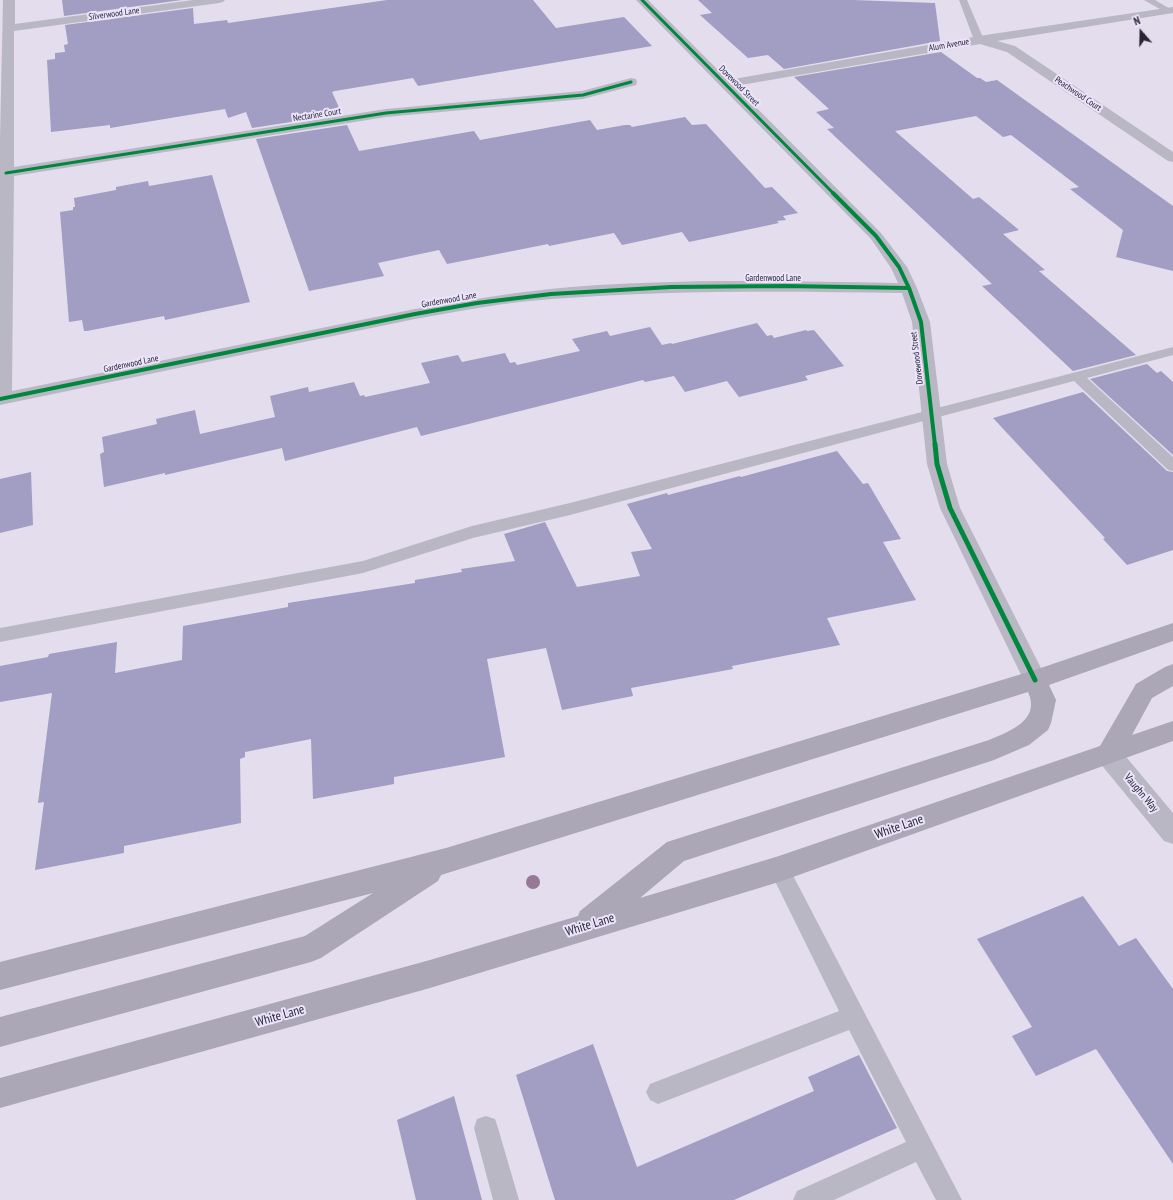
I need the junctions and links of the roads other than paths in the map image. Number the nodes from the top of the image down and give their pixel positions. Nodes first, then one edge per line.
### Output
1 (9, 0) edge
2 (219, 0) edge
3 (642, 0) edge
4 (963, 0) edge
5 (1148, 0) edge
6 (1170, 10) edge
7 (8, 28) junction
8 (979, 40) junction
9 (631, 82) dead end
10 (726, 84) junction
11 (1173, 158) edge
12 (6, 173) junction
13 (909, 288) junction
14 (1173, 351) edge
15 (1077, 376) junction
16 (1, 398) edge
17 (932, 414) junction
18 (1173, 466) edge
19 (1173, 632) edge
20 (0, 635) edge
21 (1173, 674) edge
22 (1035, 680) junction
23 (1173, 731) edge
24 (1108, 754) junction
25 (1173, 832) edge
26 (446, 861) junction
27 (779, 869) junction
28 (581, 928) junction
29 (0, 976) edge
30 (854, 1016) junction
31 (0, 1032) edge
32 (658, 1092) dead end
33 (0, 1093) edge
34 (486, 1128) dead end
35 (922, 1147) junction
36 (506, 1200) edge
37 (806, 1200) edge
38 (949, 1200) edge

1 - 7 street
2 - 7 street, Silverwood Lane
3 - 10 street, Dovewood Street
4 - 8 lane
5 - 6 lane
6 - 8 street, Alum Avenue
7 - 12 street
8 - 10 street, Alum Avenue
8 - 11 street, Peachwood Court
9 - 12 street, Nectarine Court
10 - 13 street, Dovewood Street
12 - 16 street
13 - 16 street, Gardenwood Lane
13 - 17 street, Dovewood Street
14 - 15 lane
15 - 17 lane
15 - 18 lane
17 - 20 lane
17 - 22 street, Dovewood Street
19 - 22 main road
21 - 24 main road
22 - 26 main road
22 - 28 main road
23 - 24 main road, White Lane
24 - 25 street, Vaughn Way
24 - 27 main road, White Lane
26 - 29 main road
26 - 31 main road
27 - 28 main road, White Lane
27 - 30 lane
28 - 33 main road, White Lane
30 - 32 lane
30 - 35 lane
34 - 36 lane
35 - 37 lane
35 - 38 lane

